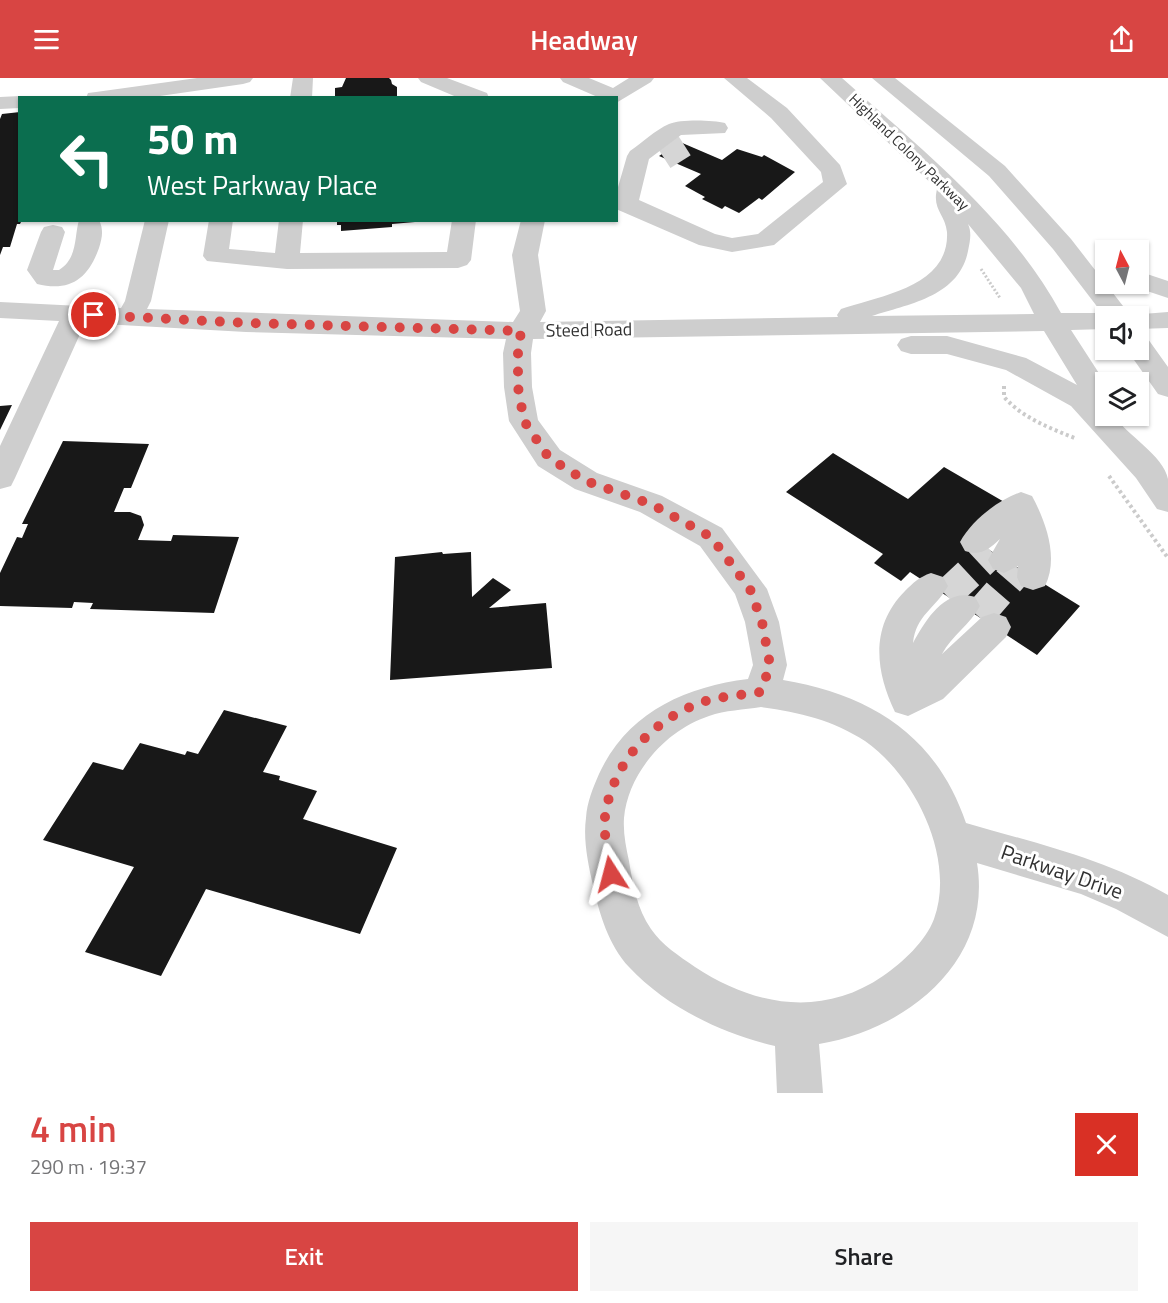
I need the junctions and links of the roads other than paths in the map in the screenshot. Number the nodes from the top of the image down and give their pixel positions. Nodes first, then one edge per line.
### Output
1 (245, 78) edge
2 (303, 78) edge
3 (428, 78) edge
4 (644, 78) edge
5 (734, 78) edge
6 (830, 78) edge
7 (882, 78) edge
8 (186, 87) edge
9 (597, 87) edge
10 (100, 93) edge
11 (244, 96) edge
12 (302, 96) edge
13 (474, 96) edge
14 (18, 102) edge
15 (0, 103) edge
16 (741, 115) junction
17 (686, 144) tunnel mouth
18 (664, 158) tunnel mouth
19 (948, 186) junction
20 (621, 202) edge
21 (89, 222) edge
22 (157, 222) edge
23 (221, 222) edge
24 (291, 222) edge
25 (464, 222) edge
26 (533, 222) edge
27 (49, 226) edge
28 (1062, 244) junction
29 (1095, 258) edge
30 (287, 261) junction
31 (1149, 283) edge
32 (1168, 290) edge
33 (1110, 306) edge
34 (0, 310) edge
35 (76, 314) junction
36 (129, 316) junction
37 (1168, 320) edge
38 (1095, 321) edge
39 (1149, 321) edge
40 (1052, 322) junction
41 (818, 328) junction
42 (521, 331) junction
43 (1149, 360) edge
44 (1168, 387) edge
45 (1095, 390) edge
46 (1117, 426) edge
47 (1147, 470) junction
48 (0, 478) edge
49 (1168, 501) edge
50 (1021, 504) joint
51 (963, 606) joint
52 (761, 692) junction
53 (951, 837) junction
54 (1168, 916) edge
55 (796, 1023) junction
56 (800, 1093) edge

1 - 8 street
1 - 11 street
2 - 12 street
3 - 13 street
4 - 9 street
5 - 16 street
6 - 19 street, Highland Colony Parkway
7 - 28 street, Highland Colony Parkway
8 - 10 street
14 - 15 street
16 - 17 street
16 - 20 street
16 - 20 street
18 - 20 street
19 - 40 street, Highland Colony Parkway
19 - 41 street
21 - 27 street
21 - 27 street
22 - 36 street
23 - 30 street
24 - 30 street
25 - 30 street
26 - 42 street
28 - 29 street
28 - 33 street, Highland Colony Parkway
31 - 32 street
34 - 35 street, Steed Road
35 - 36 street, Steed Road
35 - 48 street
36 - 42 street, Steed Road
37 - 39 street
38 - 40 street, Steed Road
40 - 41 street, Steed Road
40 - 45 street, Highland Colony Parkway
41 - 42 street, Steed Road
41 - 47 street
42 - 52 street
43 - 44 street
46 - 47 street
47 - 49 street
50 - 50 street
51 - 51 street
52 - 53 street
52 - 55 street
53 - 54 street, Parkway Drive
53 - 55 street
55 - 56 street

